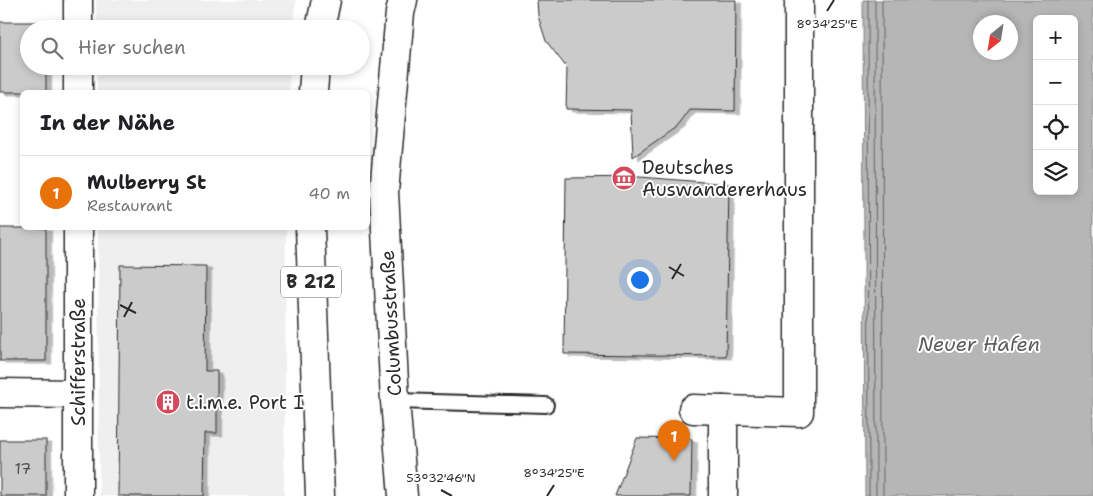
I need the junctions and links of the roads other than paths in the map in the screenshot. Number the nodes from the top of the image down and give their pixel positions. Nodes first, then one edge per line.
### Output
1 (78, 0) edge
2 (326, 0) edge
3 (402, 0) edge
4 (799, 0) edge
5 (78, 20) edge
6 (322, 20) edge
7 (78, 75) edge
8 (314, 75) edge
9 (78, 90) edge
10 (313, 90) edge
11 (78, 230) edge
12 (310, 230) edge
13 (0, 393) edge
14 (78, 394) junction
15 (395, 401) junction
16 (546, 405) dead end
17 (693, 409) dead end
18 (723, 410) junction
19 (78, 496) edge
20 (320, 496) edge
21 (403, 496) edge
22 (723, 496) edge

1 - 5 street
2 - 6 street
3 - 15 street, Columbusstraße
4 - 18 street
7 - 9 street
8 - 10 street
11 - 14 street, Schifferstraße
12 - 20 street, B 212
13 - 14 street
14 - 19 street, Schifferstraße
15 - 16 lane
15 - 21 street, Columbusstraße
17 - 18 street
18 - 22 street

